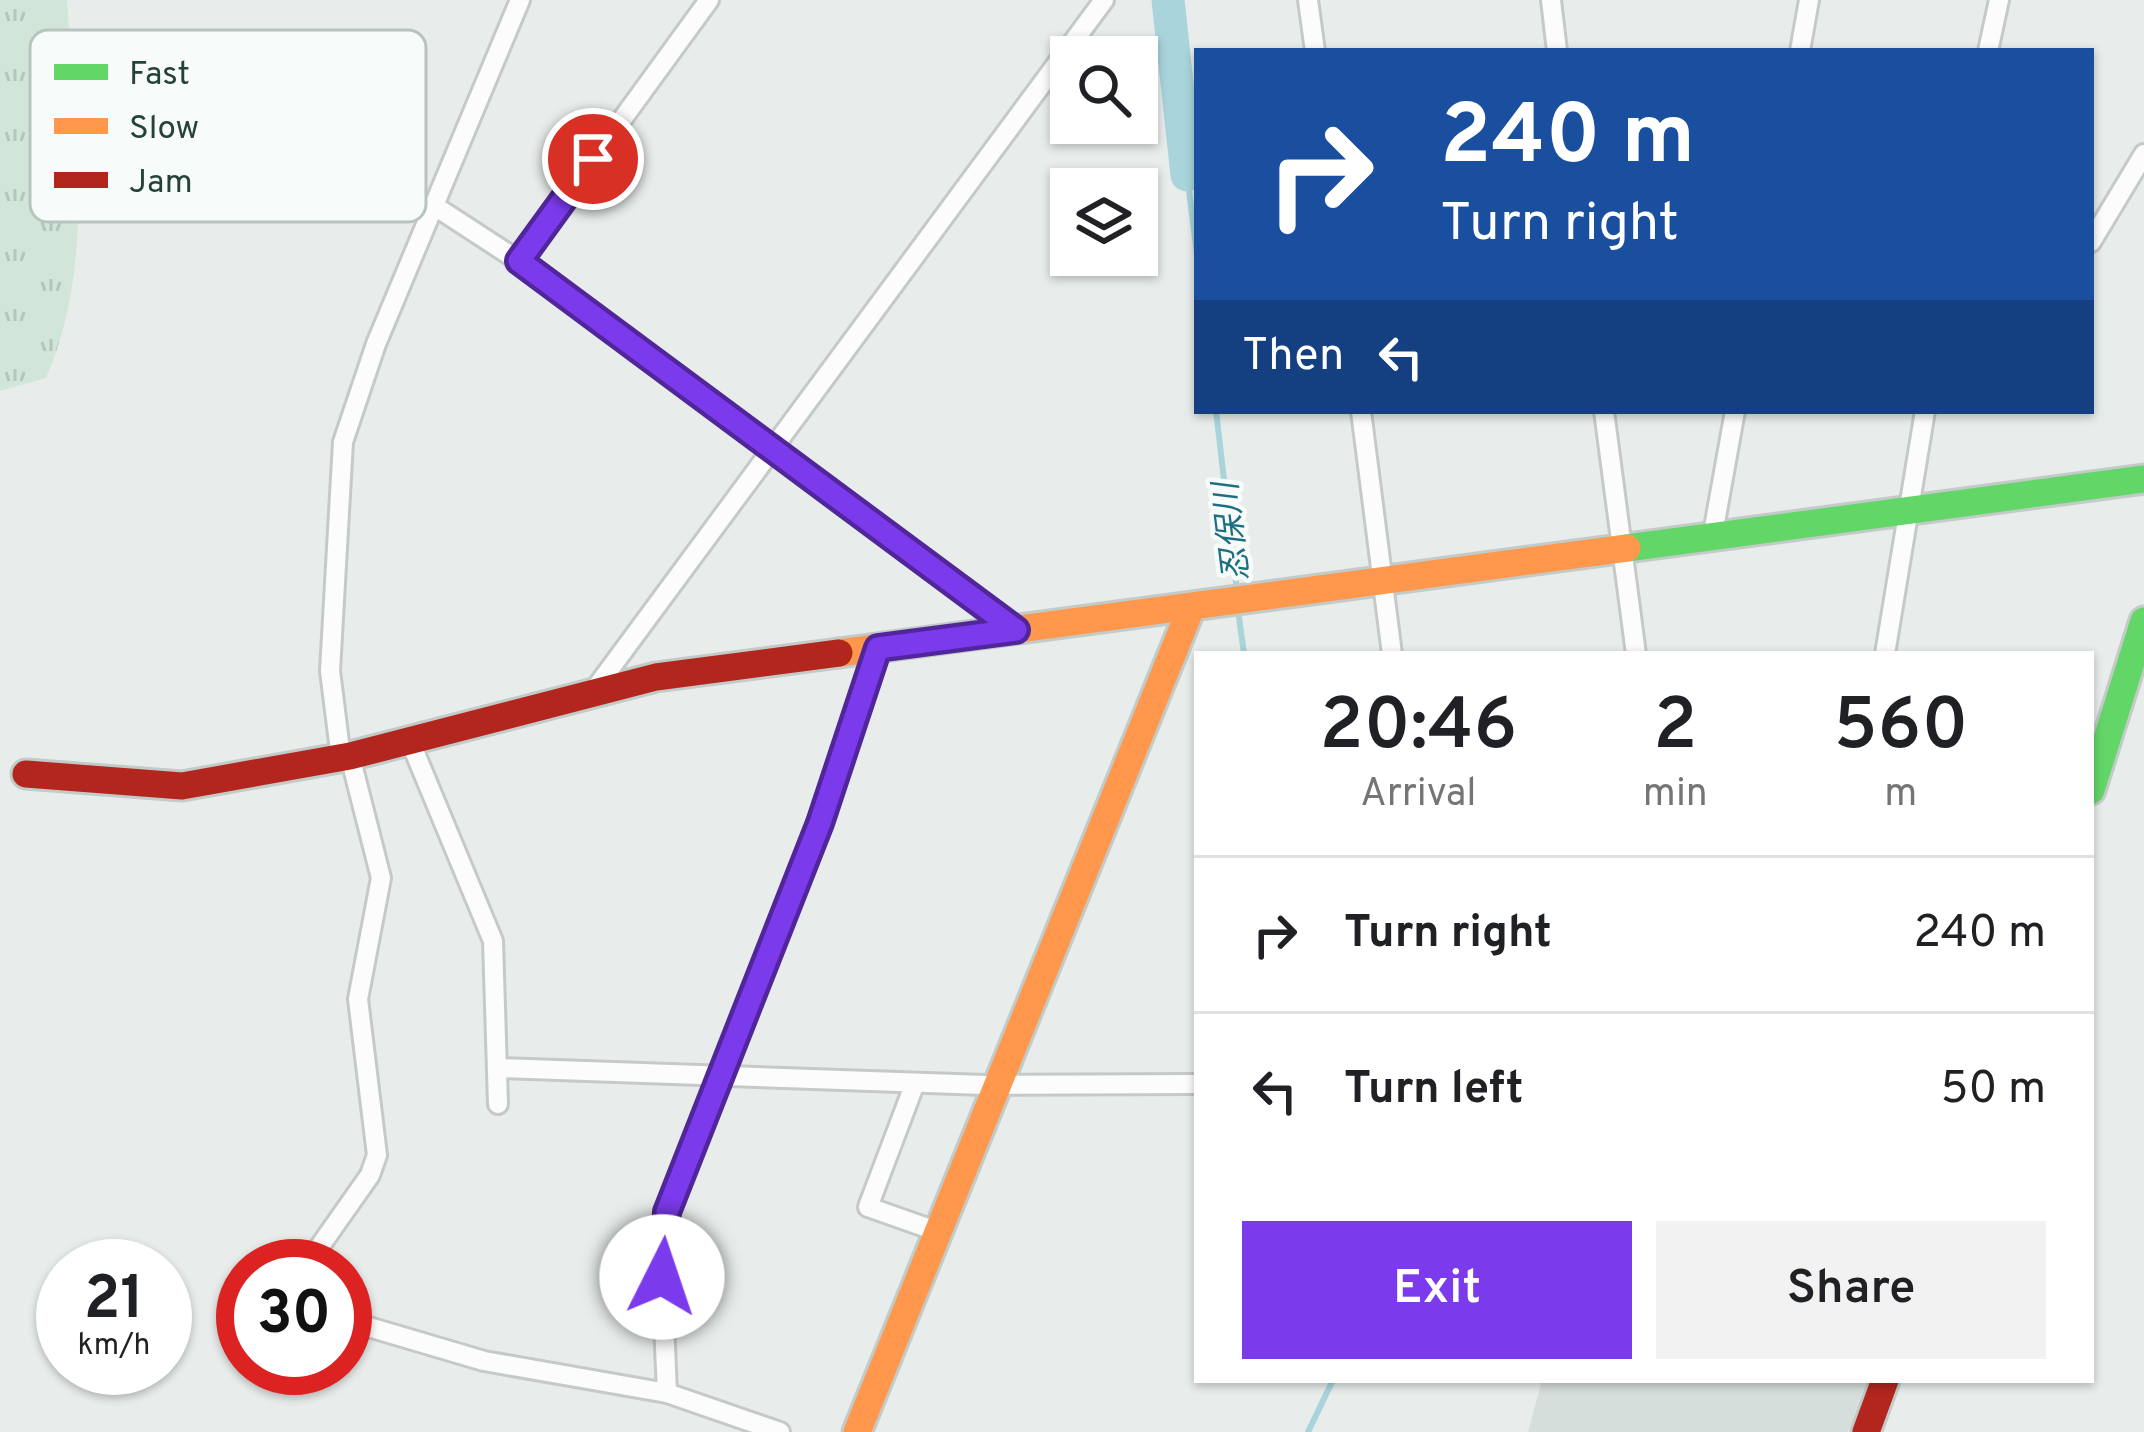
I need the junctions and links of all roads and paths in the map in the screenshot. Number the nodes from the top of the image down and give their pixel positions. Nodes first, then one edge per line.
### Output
1 (520, 0) edge
2 (709, 0) edge
3 (1105, 0) edge
4 (1308, 0) edge
5 (1551, 0) edge
6 (1809, 0) edge
7 (1999, 0) edge
8 (1315, 48) edge
9 (1557, 48) edge
10 (1801, 48) edge
11 (1989, 48) edge
12 (2144, 154) edge
13 (434, 205) junction
14 (2094, 237) edge
15 (519, 261) junction
16 (1361, 414) edge
17 (1604, 414) edge
18 (1735, 414) edge
19 (1924, 414) edge
20 (773, 449) junction
21 (2144, 479) edge
22 (1908, 512) junction
23 (1712, 539) junction
24 (1622, 551) junction
25 (1383, 583) junction
26 (1191, 608) junction
27 (2144, 621) edge
28 (1016, 630) junction
29 (878, 648) junction
30 (1393, 651) edge
31 (1636, 651) edge
32 (1885, 651) edge
33 (2137, 668) edge
34 (595, 689) junction
35 (410, 741) junction
36 (345, 757) junction
37 (26, 774) dead end
38 (2094, 782) edge
39 (498, 1068) junction
40 (718, 1077) junction
41 (915, 1082) junction
42 (1001, 1084) junction
43 (1194, 1084) edge
44 (498, 1104) dead end
45 (939, 1232) junction
46 (326, 1239) edge
47 (372, 1328) edge
48 (1884, 1383) edge
49 (667, 1393) junction
50 (781, 1432) edge
51 (856, 1432) edge
52 (1866, 1432) edge

1 - 13 street
2 - 15 street
3 - 20 street
4 - 8 street
5 - 9 street
6 - 10 street
7 - 11 street
12 - 14 street
13 - 15 street
13 - 36 street
15 - 20 street
16 - 25 street
17 - 24 street
18 - 23 street
19 - 22 street
20 - 28 street
20 - 34 street
21 - 22 street
22 - 23 street
22 - 32 street
23 - 24 street
24 - 25 street
24 - 31 street
25 - 26 street
25 - 30 street
26 - 28 street
26 - 42 street
27 - 33 street
28 - 29 street
29 - 34 street
29 - 40 street
33 - 38 street
34 - 35 street
35 - 36 street
35 - 39 street
36 - 37 street
36 - 46 street
39 - 40 street
39 - 44 street
40 - 41 street
40 - 49 street
41 - 42 street
41 - 45 street
42 - 43 street
42 - 45 street
45 - 51 street
47 - 49 street
48 - 52 street
49 - 50 street

